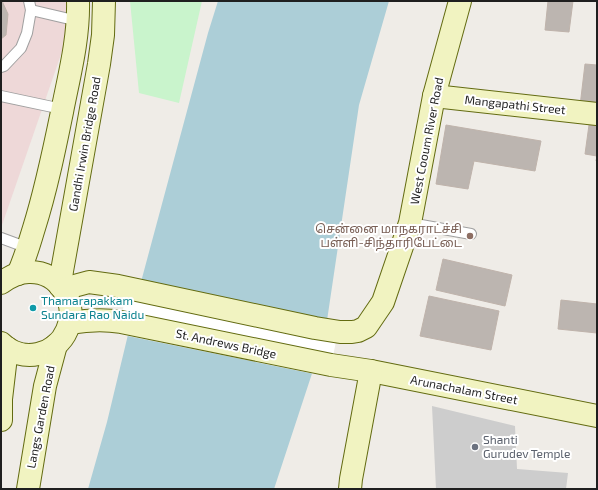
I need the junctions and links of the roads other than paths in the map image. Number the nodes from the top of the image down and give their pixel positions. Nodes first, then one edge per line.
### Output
1 (104, 1) edge
2 (460, 1) edge
3 (30, 6) edge
4 (78, 11) edge
5 (1, 67) edge
6 (1, 96) edge
7 (434, 96) junction
8 (62, 109) junction
9 (597, 114) edge
10 (410, 224) junction
11 (471, 234) dead end
12 (1, 238) edge
13 (28, 248) junction
14 (65, 254) junction
15 (9, 279) edge
16 (89, 282) junction
17 (62, 287) junction
18 (70, 323) junction
19 (3, 345) edge
20 (56, 345) junction
21 (331, 366) joint
22 (371, 371) junction
23 (597, 416) edge
24 (1, 417) edge
25 (1, 420) edge
26 (28, 489) edge
27 (350, 489) edge

1 - 14 main road, Gandhi Irwin Bridge Road
2 - 7 main road, West Cooum River Road
3 - 4 lane
3 - 5 lane
4 - 8 main road
6 - 8 lane
7 - 9 main road, Mangapathi Street
7 - 10 main road, West Cooum River Road
8 - 13 main road
10 - 11 lane
10 - 16 main road, West Cooum River Road
12 - 13 lane
13 - 15 main road
14 - 16 main road
14 - 17 main road, Gandhi Irwin Bridge Road
15 - 17 main road
16 - 17 main road
17 - 18 main road
18 - 20 main road
18 - 21 main road, St. Andrews Bridge
19 - 20 main road
19 - 24 main road
20 - 26 main road, Langs Garden Road
21 - 22 main road, Arunachalam Street
22 - 23 main road, Arunachalam Street
22 - 27 main road
24 - 25 main road

